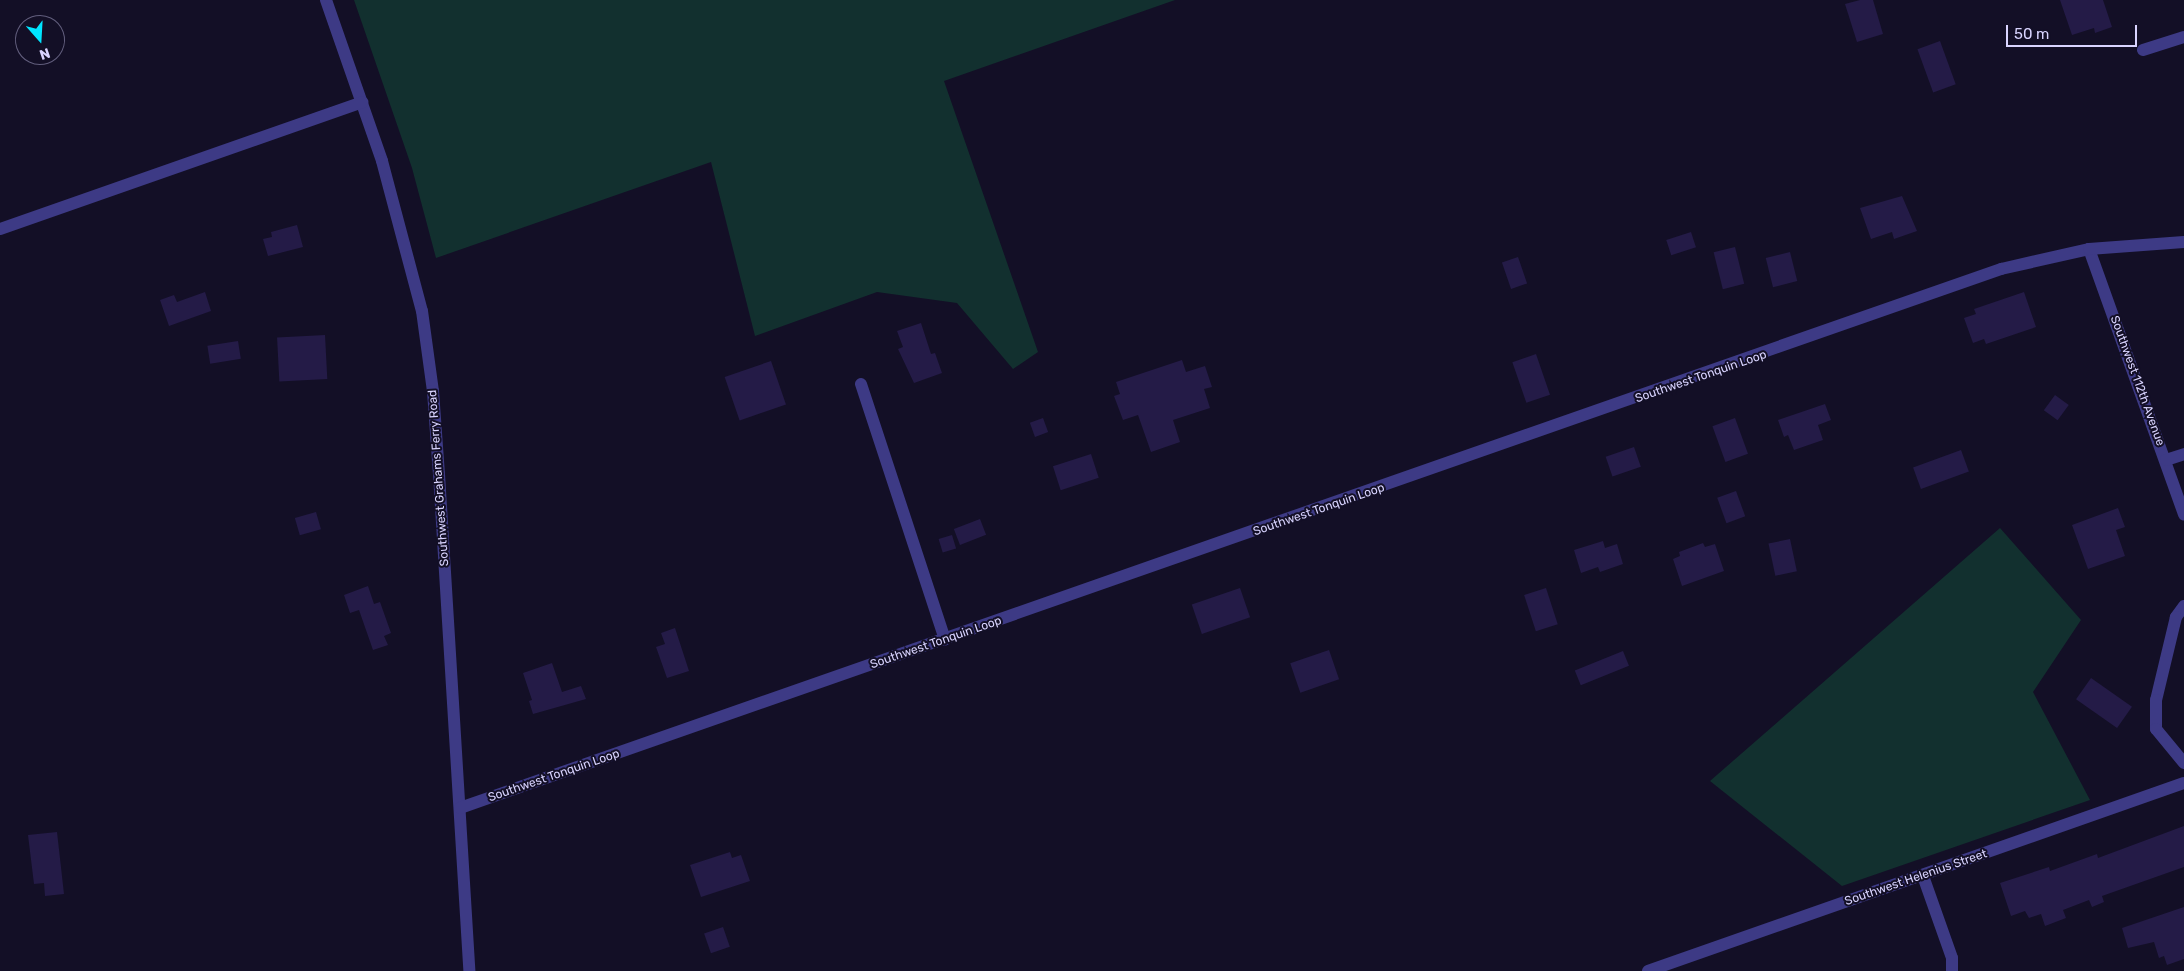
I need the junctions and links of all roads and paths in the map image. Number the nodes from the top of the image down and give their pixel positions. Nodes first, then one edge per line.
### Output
1 (326, 0) edge
2 (2184, 36) edge
3 (2143, 50) dead end
4 (362, 102) junction
5 (0, 229) edge
6 (2184, 242) edge
7 (2089, 249) junction
8 (861, 384) dead end
9 (2184, 454) edge
10 (2166, 460) junction
11 (2184, 514) edge
12 (2184, 606) edge
13 (945, 640) junction
14 (2184, 762) edge
15 (2184, 783) edge
16 (460, 808) junction
17 (1923, 876) junction
18 (1681, 965) edge
19 (469, 971) edge
20 (1648, 971) edge
21 (1952, 971) edge

1 - 4 street, Southwest Grahams Ferry Road
2 - 3 street
4 - 5 street
4 - 16 street, Southwest Grahams Ferry Road
6 - 7 street, Southwest Tonquin Loop
7 - 10 street, Southwest 112th Avenue
7 - 13 street, Southwest Tonquin Loop
8 - 13 street
9 - 10 street
10 - 11 street, Southwest 112th Avenue
12 - 14 street
13 - 16 street, Southwest Tonquin Loop
15 - 17 street, Southwest Helenius Street
16 - 19 street, Southwest Grahams Ferry Road
17 - 18 street, Southwest Helenius Street
17 - 21 street
18 - 20 street, Southwest Helenius Street

